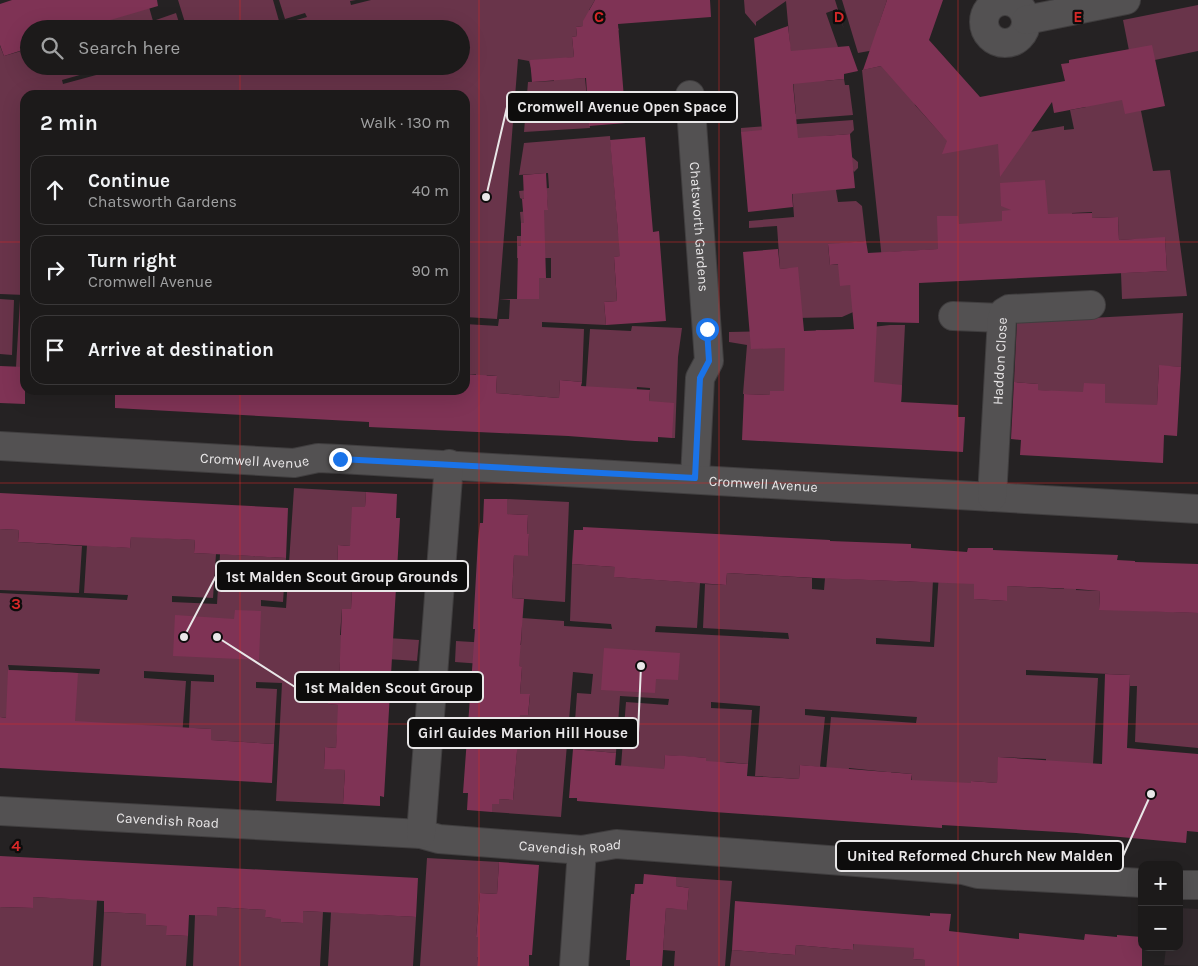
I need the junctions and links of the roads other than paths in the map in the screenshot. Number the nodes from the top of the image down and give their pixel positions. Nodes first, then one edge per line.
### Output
1 (1126, 0) edge
2 (1026, 20) dead end
3 (690, 95) dead end
4 (1091, 305) dead end
5 (953, 316) dead end
6 (1002, 318) junction
7 (0, 446) edge
8 (448, 464) junction
9 (695, 478) junction
10 (992, 497) junction
11 (1198, 509) edge
12 (0, 811) edge
13 (421, 834) junction
14 (582, 850) junction
15 (1138, 883) edge
16 (1183, 884) edge
17 (1198, 886) edge
18 (574, 966) edge

1 - 2 street
3 - 9 street, Chatsworth Gardens
4 - 6 street, Haddon Close
5 - 6 street
6 - 10 street, Haddon Close
7 - 8 street, Cromwell Avenue
8 - 9 street, Cromwell Avenue
8 - 13 street
9 - 10 street, Cromwell Avenue
10 - 11 street, Cromwell Avenue
12 - 13 street, Cavendish Road
13 - 14 street, Cavendish Road
14 - 15 street, Cavendish Road
14 - 18 street
16 - 17 street

